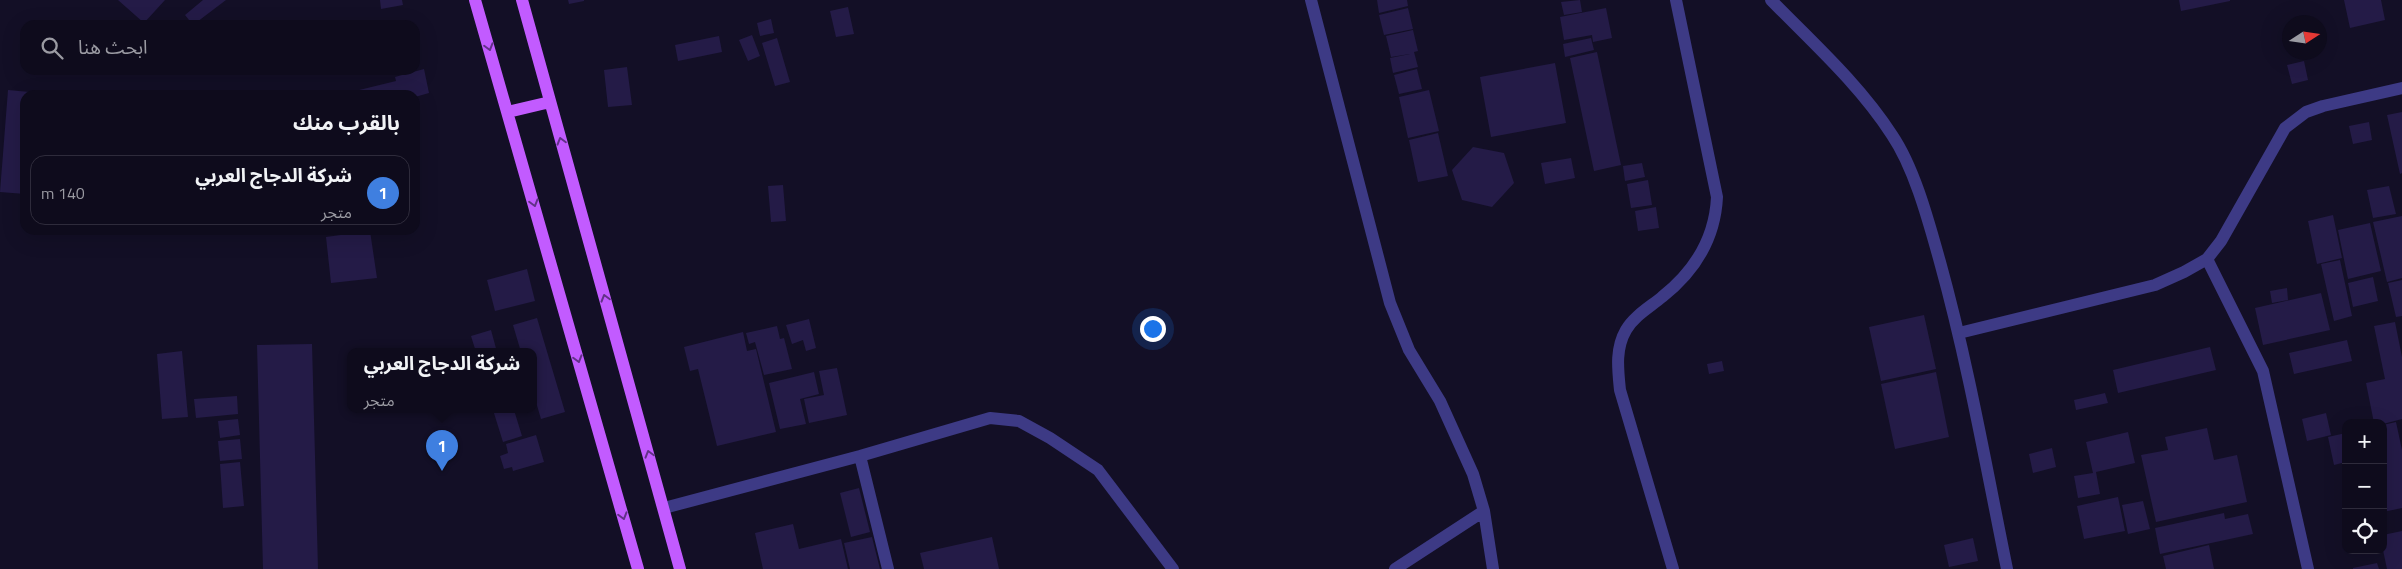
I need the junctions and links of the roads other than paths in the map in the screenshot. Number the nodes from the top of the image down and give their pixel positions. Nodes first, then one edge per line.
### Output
1 (475, 0) edge
2 (522, 0) edge
3 (1311, 0) edge
4 (1676, 0) edge
5 (1771, 0) edge
6 (2402, 88) edge
7 (550, 102) junction
8 (508, 112) junction
9 (2207, 259) junction
10 (1959, 333) junction
11 (860, 456) junction
12 (664, 508) junction
13 (1484, 511) junction
14 (638, 569) edge
15 (680, 569) edge
16 (888, 569) edge
17 (1173, 569) edge
18 (1395, 569) edge
19 (1493, 569) edge
20 (1674, 569) edge
21 (2007, 569) edge
22 (2308, 569) edge

1 -> 8 main road
2 - 7 main road
3 - 13 street
4 - 20 street
5 - 10 street
6 - 9 street
7 - 8 main road
12 -> 7 main road
8 -> 14 main road
9 - 10 street
9 - 22 street
10 - 21 street
11 - 12 street
11 - 16 street
11 - 17 street
12 - 15 main road
13 - 18 street
13 - 19 street

